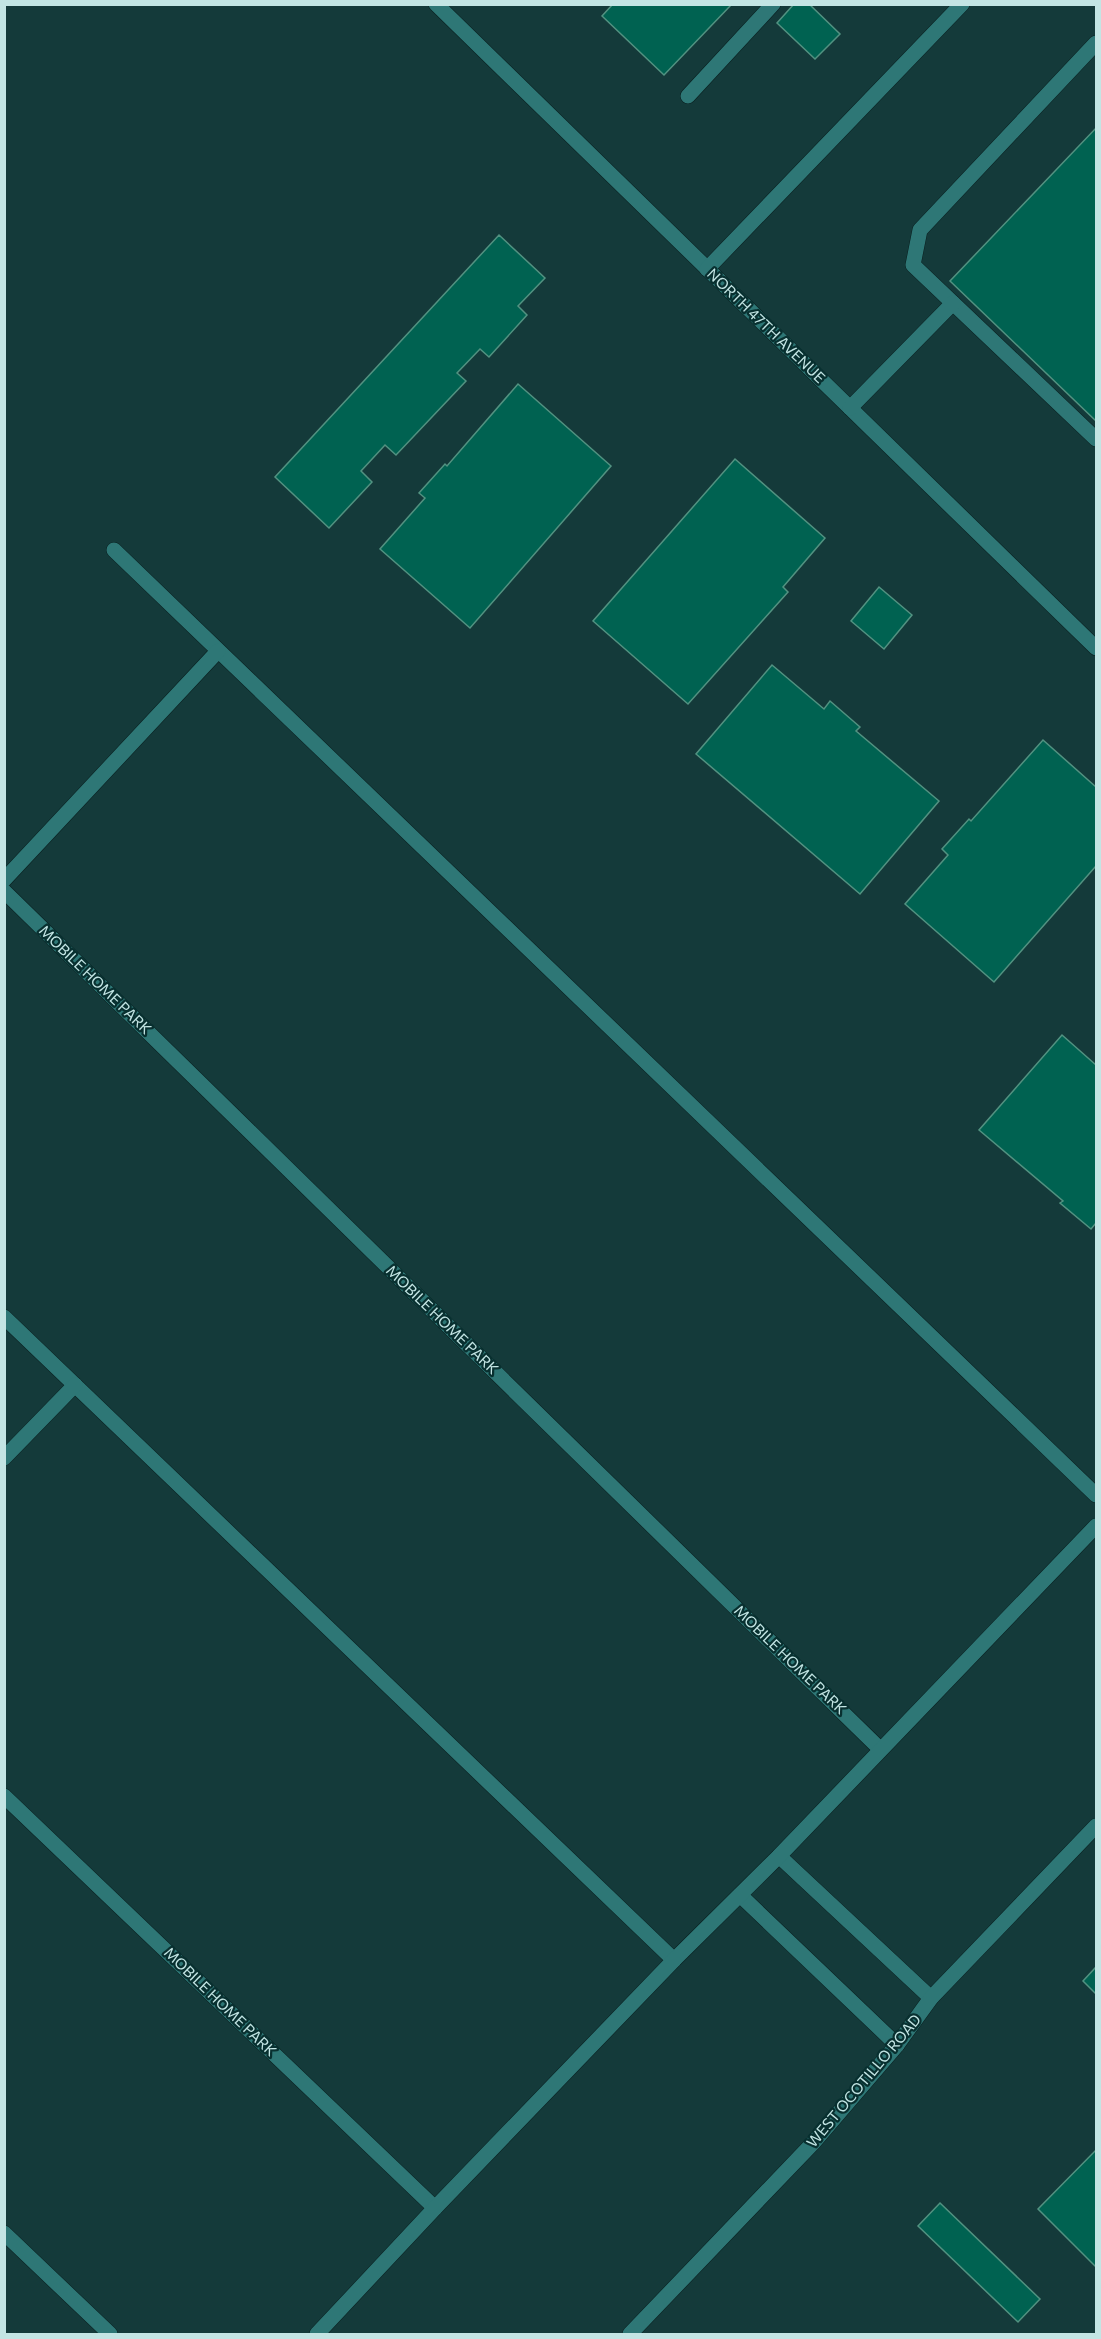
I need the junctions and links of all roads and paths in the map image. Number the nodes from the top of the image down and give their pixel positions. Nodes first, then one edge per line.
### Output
1 (436, 4) edge
2 (773, 4) edge
3 (962, 4) edge
4 (1096, 42) edge
5 (688, 96) dead end
6 (707, 269) junction
7 (953, 303) junction
8 (850, 408) junction
9 (1096, 439) edge
10 (114, 550) dead end
11 (1096, 648) edge
12 (218, 651) junction
13 (4, 880) edge
14 (4, 891) edge
15 (4, 1317) edge
16 (75, 1385) junction
17 (4, 1458) edge
18 (1096, 1495) edge
19 (1096, 1526) edge
20 (880, 1749) junction
21 (4, 1796) edge
22 (1096, 1826) edge
23 (779, 1856) junction
24 (740, 1895) junction
25 (674, 1960) junction
26 (931, 1998) junction
27 (897, 2045) junction
28 (435, 2208) junction
29 (4, 2233) edge
30 (110, 2334) edge
31 (317, 2334) edge
32 (630, 2334) edge

1 - 6 street, NORTH 47TH AVENUE
2 - 5 street
3 - 6 street
4 - 7 street
6 - 8 street, NORTH 47TH AVENUE
7 - 8 street
7 - 9 street
8 - 11 street, NORTH 47TH AVENUE
10 - 12 street
12 - 13 street
12 - 18 street
14 - 20 street, MOBILE HOME PARK
15 - 16 street
16 - 17 street
16 - 25 street
19 - 20 street
20 - 23 street
21 - 28 street, MOBILE HOME PARK
22 - 26 street, WEST OCOTILLO ROAD
23 - 24 street
23 - 26 street
24 - 25 street
24 - 27 street
25 - 28 street
26 - 27 street, WEST OCOTILLO ROAD
27 - 32 street, WEST OCOTILLO ROAD
28 - 31 street
29 - 30 street

